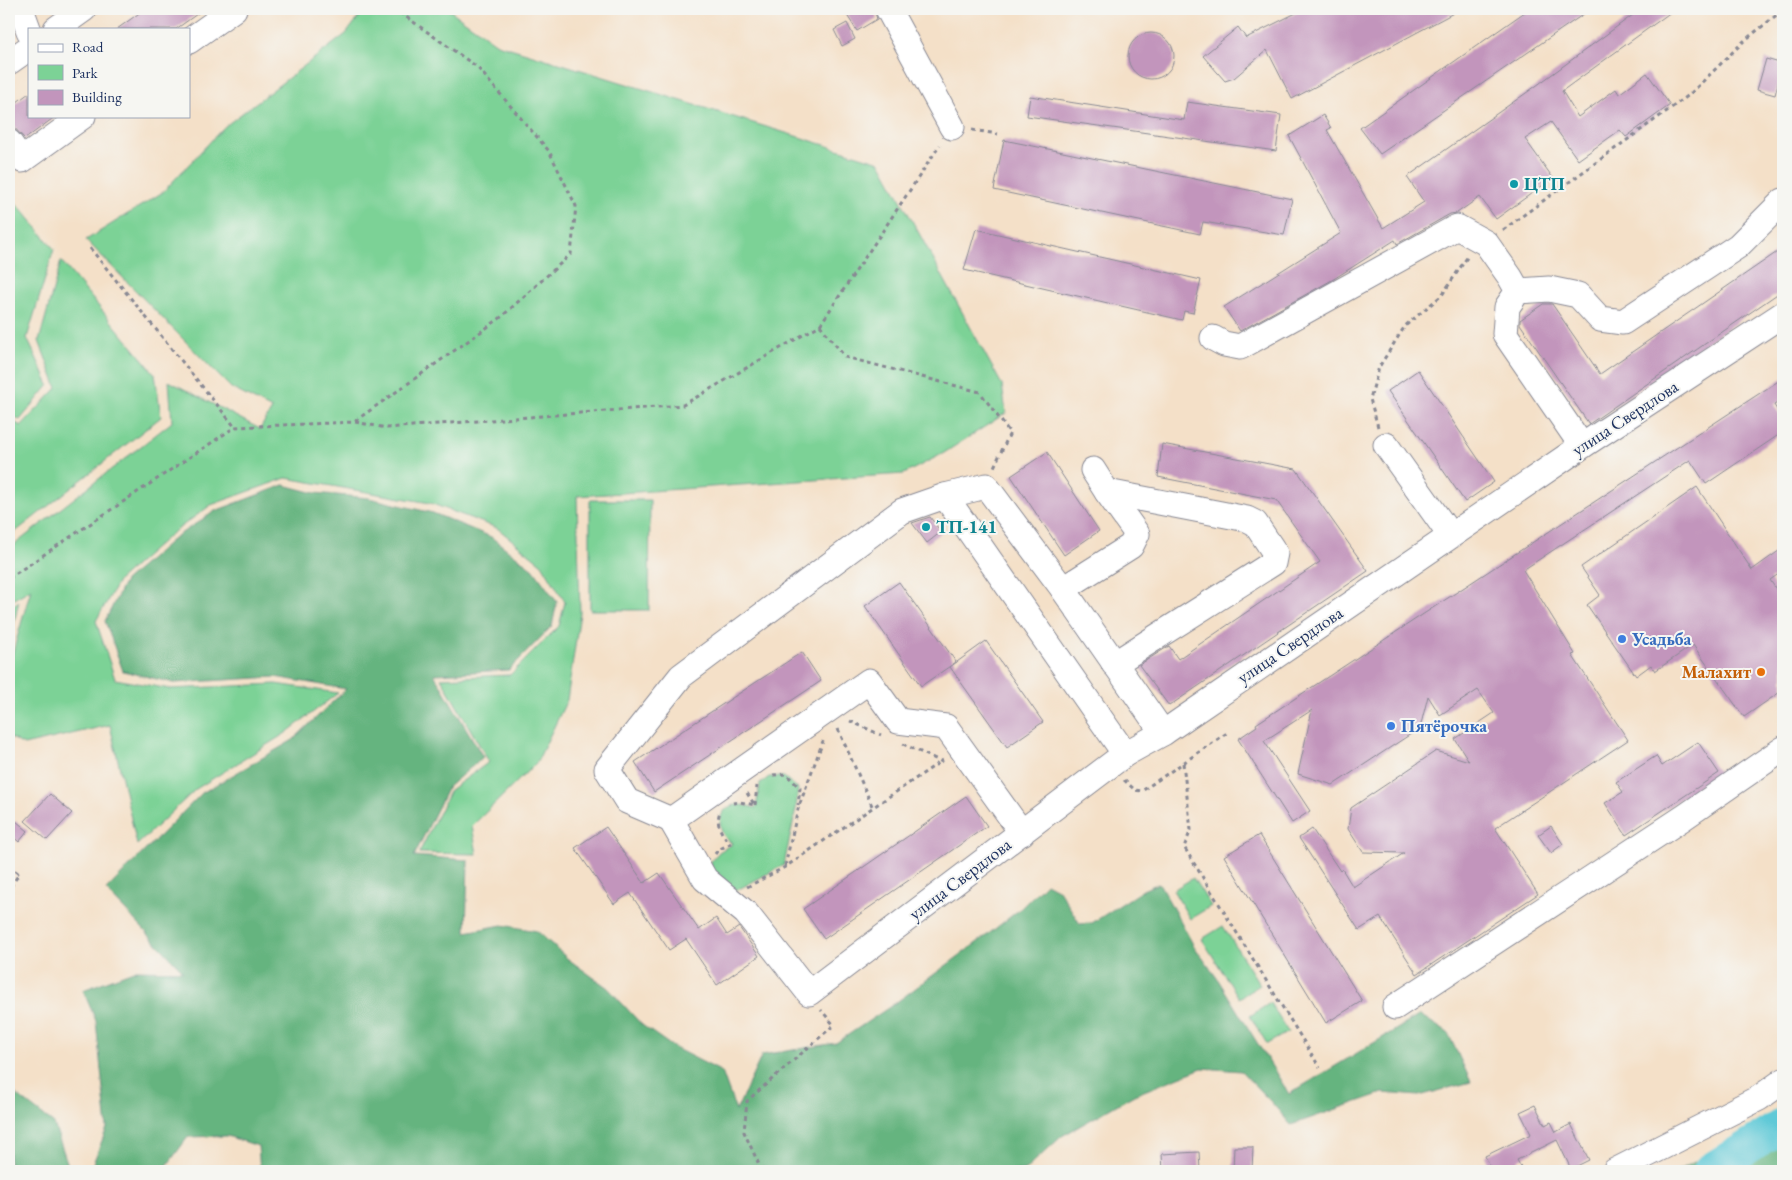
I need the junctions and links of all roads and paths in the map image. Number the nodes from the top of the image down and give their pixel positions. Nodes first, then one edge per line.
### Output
1 (21, 9) edge
2 (84, 9) edge
3 (234, 9) edge
4 (395, 9) edge
5 (888, 9) edge
6 (1783, 10) edge
7 (28, 28) edge
8 (57, 28) edge
9 (190, 40) edge
10 (28, 49) edge
11 (9, 62) edge
12 (80, 118) edge
13 (952, 127) joint
14 (9, 142) edge
15 (1783, 201) edge
16 (1486, 242) junction
17 (90, 248) dead end
18 (1518, 291) junction
19 (1783, 314) edge
20 (820, 325) junction
21 (1213, 338) dead end
22 (355, 422) junction
23 (235, 427) junction
24 (1386, 445) joint
25 (1582, 446) junction
26 (1093, 470) dead end
27 (986, 486) junction
28 (1107, 492) junction
29 (945, 496) junction
30 (1450, 535) junction
31 (9, 578) edge
32 (1064, 589) junction
33 (1114, 664) junction
34 (849, 720) dead end
35 (835, 724) dead end
36 (1163, 733) junction
37 (1226, 733) dead end
38 (825, 735) dead end
39 (882, 735) dead end
40 (899, 743) dead end
41 (1783, 748) edge
42 (951, 759) junction
43 (1117, 759) junction
44 (1183, 763) junction
45 (768, 775) dead end
46 (758, 783) dead end
47 (729, 804) dead end
48 (725, 808) dead end
49 (873, 808) junction
50 (798, 809) junction
51 (671, 820) junction
52 (1022, 833) junction
53 (730, 844) dead end
54 (9, 866) edge
55 (785, 867) junction
56 (748, 887) dead end
57 (9, 889) edge
58 (809, 993) junction
59 (1395, 1007) dead end
60 (1320, 1068) dead end
61 (1783, 1081) edge
62 (762, 1171) edge
63 (1616, 1171) edge

1 - 7 street
2 - 8 street
3 - 9 street
4 - 22 path
5 - 13 street
6 - 16 path
10 - 11 street
12 - 14 street
13 - 20 path
15 - 18 street
16 - 18 street
16 - 21 street
16 - 24 path
17 - 23 path
18 - 25 street
19 - 25 street, улица Свердлова
20 - 22 path
20 - 27 path
22 - 23 path
23 - 31 path
24 - 30 street
25 - 30 street, улица Свердлова
26 - 28 street
27 - 29 street
27 - 32 street
28 - 32 street
28 - 33 street
29 - 43 street
29 - 51 street
30 - 36 street, улица Свердлова
32 - 33 street
33 - 36 street
34 - 39 path
35 - 49 path
36 - 43 street, улица Свердлова
37 - 44 path
38 - 50 path
40 - 42 path
41 - 59 street
42 - 49 path
42 - 51 street
42 - 52 street
43 - 44 path
43 - 52 street, улица Свердлова
44 - 60 path
45 - 50 path
46 - 47 path
48 - 53 path
49 - 55 path
50 - 55 path
51 - 58 street
52 - 58 street, улица Свердлова
54 - 57 path
55 - 56 path
58 - 62 path
61 - 63 street

